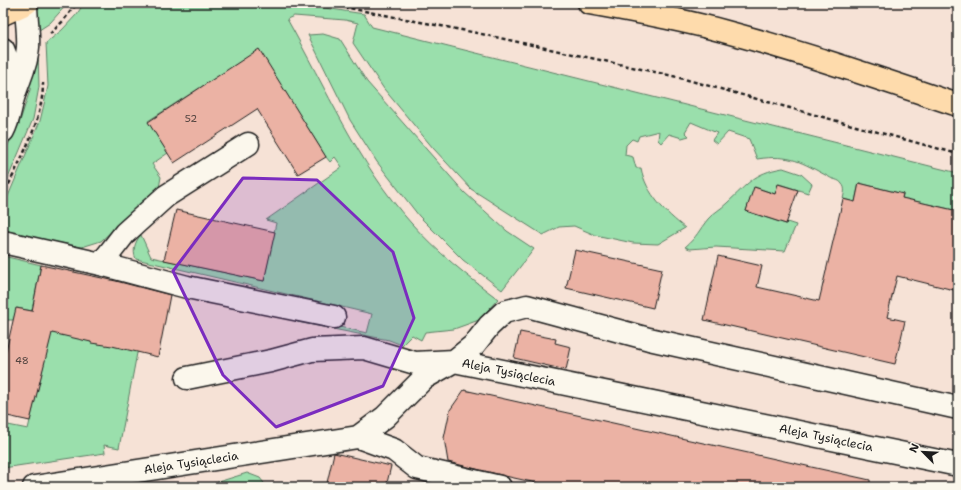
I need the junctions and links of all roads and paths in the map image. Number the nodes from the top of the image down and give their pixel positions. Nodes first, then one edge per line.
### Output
1 (26, 3) edge
2 (77, 3) edge
3 (323, 3) edge
4 (589, 3) edge
5 (3, 14) edge
6 (52, 32) dead end
7 (3, 49) edge
8 (14, 94) junction
9 (958, 105) edge
10 (3, 131) edge
11 (248, 144) dead end
12 (958, 154) edge
13 (3, 242) edge
14 (101, 264) junction
15 (334, 317) dead end
16 (454, 361) junction
17 (187, 378) dead end
18 (958, 408) edge
19 (358, 437) junction
20 (958, 465) edge
21 (34, 487) edge
22 (500, 487) edge

1 - 5 main road
1 - 8 street
2 - 6 path
3 - 12 path
4 - 9 main road
7 - 8 street
8 - 10 street
11 - 14 street
13 - 14 street
14 - 15 street
16 - 17 street
16 - 18 street
16 - 19 street, Aleja Tysiąclecia
16 - 20 street, Aleja Tysiąclecia
19 - 21 street, Aleja Tysiąclecia
19 - 22 street

